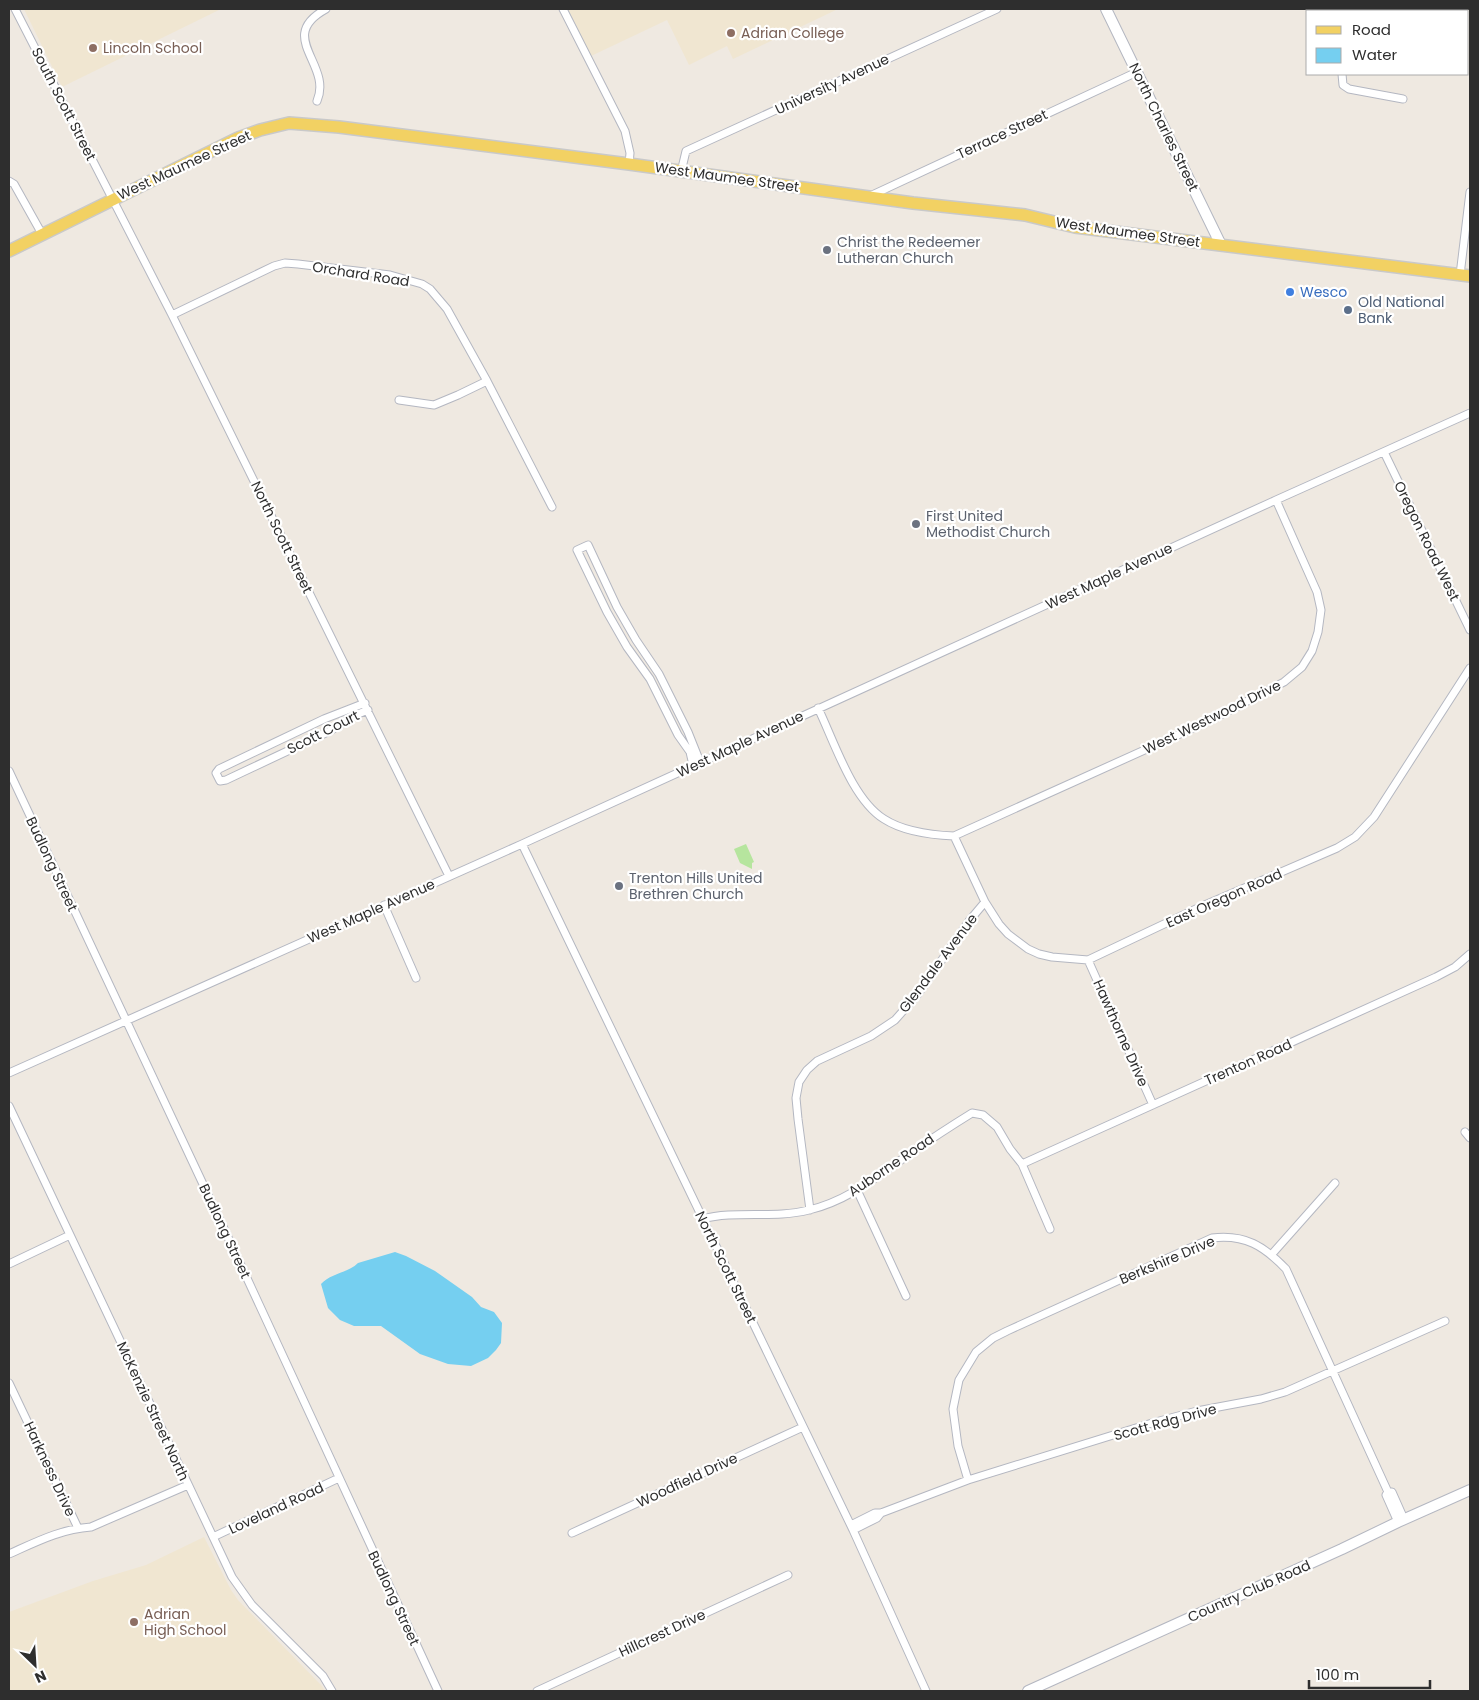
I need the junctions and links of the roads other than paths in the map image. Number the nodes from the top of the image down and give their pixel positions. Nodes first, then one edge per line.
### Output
1 (15, 9) edge
2 (326, 9) edge
3 (563, 9) edge
4 (997, 9) edge
5 (1106, 9) edge
6 (1137, 72) junction
7 (1342, 75) edge
8 (1403, 99) dead end
9 (317, 101) dead end
10 (629, 164) junction
11 (681, 172) junction
12 (9, 181) edge
13 (1470, 192) edge
14 (868, 196) junction
15 (114, 198) junction
16 (42, 234) junction
17 (1221, 245) junction
18 (9, 251) edge
19 (1465, 275) edge
20 (172, 315) junction
21 (487, 381) junction
22 (399, 400) dead end
23 (1470, 413) edge
24 (1384, 452) junction
25 (1276, 500) junction
26 (552, 507) dead end
27 (617, 606) junction
28 (607, 612) junction
29 (1470, 630) edge
30 (1470, 668) edge
31 (659, 674) junction
32 (650, 679) junction
33 (367, 706) junction
34 (818, 708) junction
35 (272, 743) junction
36 (278, 756) junction
37 (697, 764) junction
38 (9, 771) edge
39 (954, 836) junction
40 (522, 844) junction
41 (449, 876) junction
42 (985, 902) junction
43 (384, 905) junction
44 (1470, 954) edge
45 (1088, 960) junction
46 (416, 978) dead end
47 (126, 1020) junction
48 (9, 1073) edge
49 (1153, 1105) junction
50 (9, 1106) edge
51 (1022, 1164) junction
52 (1335, 1183) dead end
53 (857, 1190) junction
54 (810, 1210) junction
55 (702, 1219) junction
56 (1050, 1229) dead end
57 (70, 1235) junction
58 (1272, 1254) junction
59 (9, 1264) edge
60 (906, 1296) dead end
61 (1445, 1321) dead end
62 (1334, 1372) junction
63 (9, 1383) edge
64 (803, 1427) junction
65 (339, 1478) junction
66 (968, 1480) junction
67 (188, 1485) junction
68 (1470, 1490) edge
69 (1401, 1520) junction
70 (852, 1527) junction
71 (78, 1528) junction
72 (572, 1533) dead end
73 (213, 1537) junction
74 (9, 1554) edge
75 (788, 1575) dead end
76 (332, 1691) edge
77 (438, 1691) edge
78 (537, 1691) edge
79 (926, 1691) edge
80 (1028, 1691) edge

1 - 15 street, South Scott Street
2 - 9 street
3 - 10 street
4 - 11 street, University Avenue
5 - 6 street, North Charles Street
6 - 14 street, Terrace Street
6 - 17 street, North Charles Street
7 - 8 street
10 - 11 main road, West Maumee Street
10 - 15 main road, West Maumee Street
11 - 14 main road, West Maumee Street
12 - 16 street
13 - 19 street
14 - 17 main road, West Maumee Street
15 - 16 main road, West Maumee Street
15 - 20 street, North Scott Street
16 - 18 main road, West Maumee Street
17 - 19 main road, West Maumee Street
20 - 21 street, Orchard Road
20 - 33 street, North Scott Street
21 - 22 street
21 - 26 street, Orchard Road
23 - 24 street, West Maple Avenue
24 - 25 street, West Maple Avenue
24 - 29 street, Oregon Road West
25 - 34 street, West Maple Avenue
25 - 39 street, West Westwood Drive
27 - 28 street
27 - 28 street
27 - 31 street
28 - 32 street
30 - 45 street, East Oregon Road
31 - 32 street
31 - 37 street
32 - 37 street
33 - 35 street, Scott Court
33 - 36 street, Scott Court
33 - 41 street, North Scott Street
34 - 37 street, West Maple Avenue
34 - 39 street
35 - 36 street, Scott Court
35 - 36 street, Scott Court
37 - 40 street, West Maple Avenue
38 - 47 street, Budlong Street
39 - 42 street
40 - 41 street, West Maple Avenue
40 - 55 street, North Scott Street
41 - 43 street, West Maple Avenue
42 - 45 street
42 - 54 street, Glendale Avenue
43 - 46 street
43 - 47 street, West Maple Avenue
44 - 49 street, Trenton Road
45 - 49 street, Hawthorne Drive
47 - 48 street, West Maple Avenue
47 - 65 street, Budlong Street
49 - 51 street, Trenton Road
50 - 57 street, McKenzie Street North
51 - 53 street, Auborne Road
51 - 56 street
52 - 58 street
53 - 54 street, Auborne Road
53 - 60 street
54 - 55 street, Auborne Road
55 - 64 street, North Scott Street
57 - 59 street
57 - 67 street, McKenzie Street North
58 - 62 street, Berkshire Drive
58 - 66 street, Berkshire Drive
61 - 62 street, Scott Rdg Drive
62 - 66 street, Scott Rdg Drive
62 - 69 street, Berkshire Drive
63 - 71 street, Harkness Drive
64 - 70 street, North Scott Street
64 - 72 street, Woodfield Drive
65 - 73 street, Loveland Road
65 - 77 street, Budlong Street
66 - 70 street, Scott Rdg Drive
67 - 71 street
67 - 73 street, McKenzie Street North
68 - 69 street, Country Club Road
69 - 80 street, Country Club Road
70 - 79 street, North Scott Street
71 - 74 street
73 - 76 street, McKenzie Street North
75 - 78 street, Hillcrest Drive

